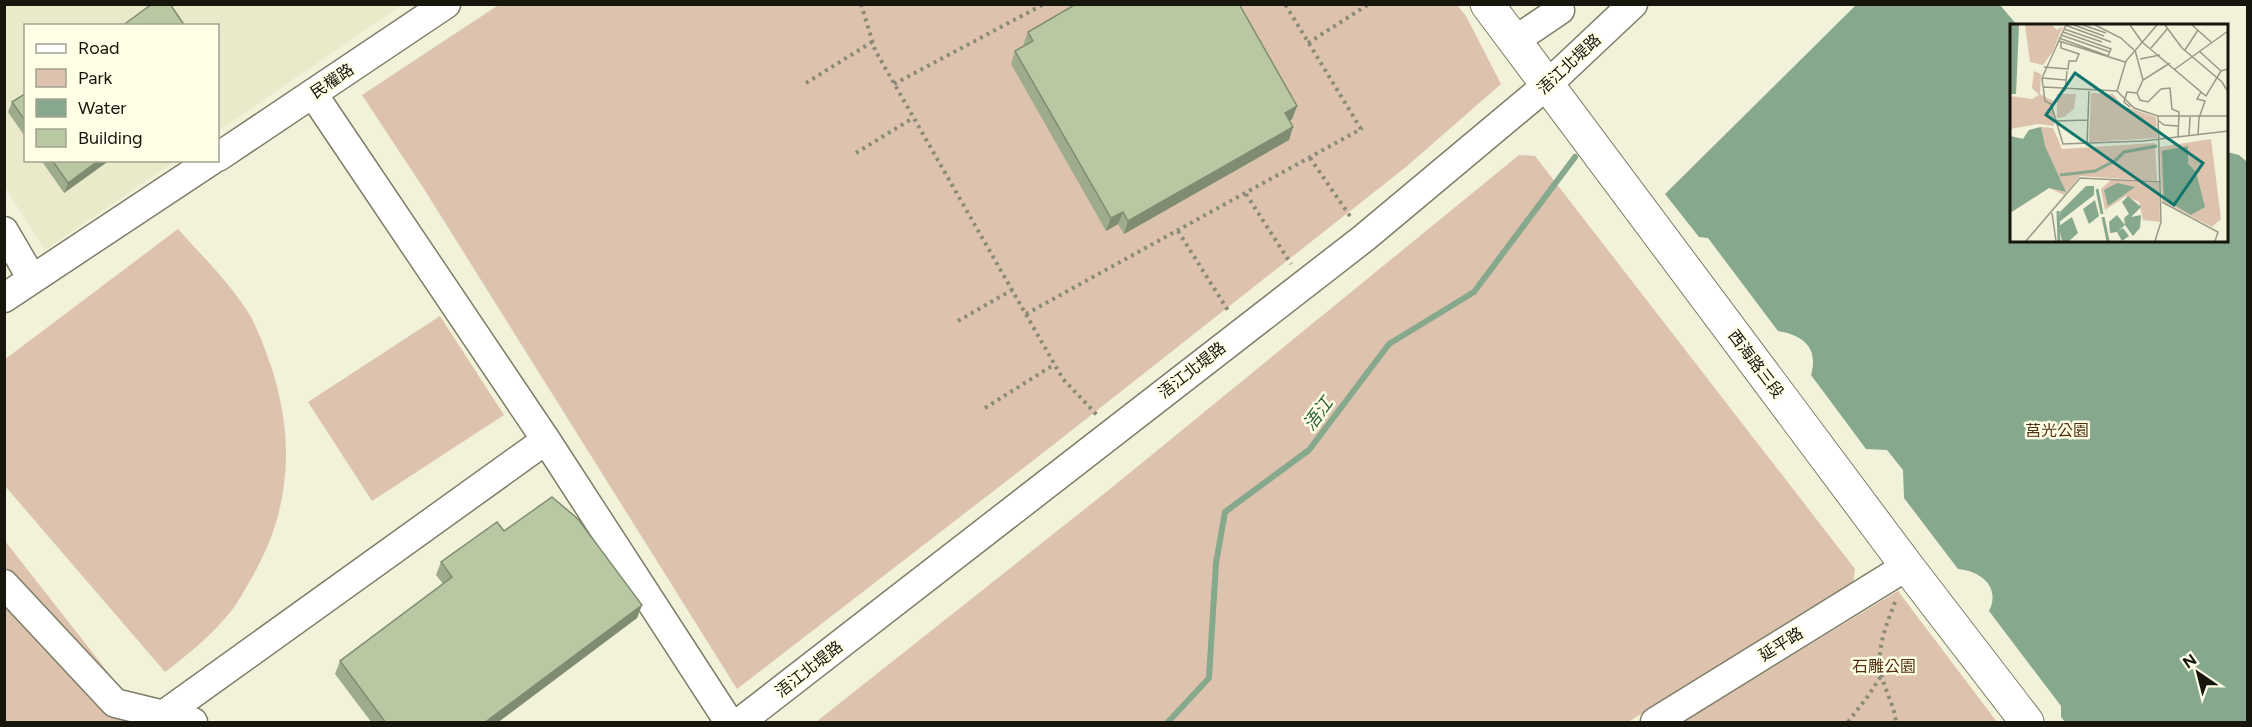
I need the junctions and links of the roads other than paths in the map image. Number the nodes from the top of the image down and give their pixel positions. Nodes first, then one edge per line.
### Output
1 (446, 4) edge
2 (1487, 4) edge
3 (1557, 4) edge
4 (1633, 4) edge
5 (1514, 41) junction
6 (1548, 85) junction
7 (313, 94) junction
8 (219, 156) edge
9 (209, 162) edge
10 (4, 231) edge
11 (32, 279) junction
12 (4, 298) edge
13 (546, 440) junction
14 (1907, 566) junction
15 (4, 584) edge
16 (163, 715) junction
17 (193, 723) edge
18 (729, 723) edge
19 (740, 723) edge
20 (1655, 723) edge
21 (2027, 723) edge

1 - 7 street, 民權路
2 - 5 main road, 西海路三段
3 - 5 street
4 - 6 street, 浯江北堤路
5 - 6 main road, 西海路三段
6 - 14 main road, 西海路三段
6 - 19 street, 浯江北堤路
7 - 8 street, 民權路
7 - 13 street
9 - 11 street
10 - 11 street
11 - 12 street
13 - 16 street
13 - 18 street
14 - 20 street, 延平路
14 - 21 main road, 西海路三段
15 - 16 street
16 - 17 street

